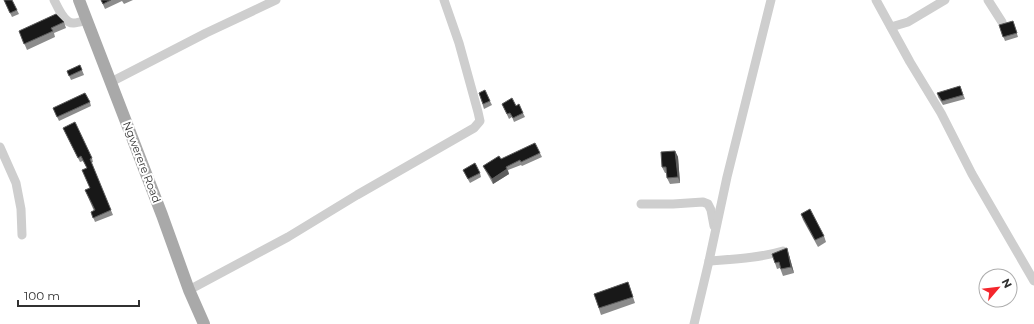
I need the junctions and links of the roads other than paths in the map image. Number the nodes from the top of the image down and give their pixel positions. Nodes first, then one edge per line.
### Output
1 (54, 0) edge
2 (79, 0) edge
3 (276, 0) edge
4 (444, 0) edge
5 (771, 0) edge
6 (876, 0) edge
7 (945, 0) edge
8 (988, 0) edge
9 (87, 20) junction
10 (1002, 22) dead end
11 (891, 27) junction
12 (111, 82) junction
13 (0, 147) edge
14 (641, 204) dead end
15 (22, 235) dead end
16 (714, 235) junction
17 (786, 250) edge
18 (709, 260) junction
19 (1034, 281) edge
20 (190, 290) junction
21 (204, 324) edge
22 (694, 324) edge

1 - 9 street
2 - 9 main road, Ngwerere Road
3 - 12 street
4 - 20 street
5 - 16 street
6 - 11 street
7 - 11 street
8 - 10 street
9 - 12 main road, Ngwerere Road
11 - 19 street
12 - 20 main road, Ngwerere Road
13 - 15 street
14 - 16 street
16 - 18 street
17 - 18 street
18 - 22 street
20 - 21 main road, Ngwerere Road

